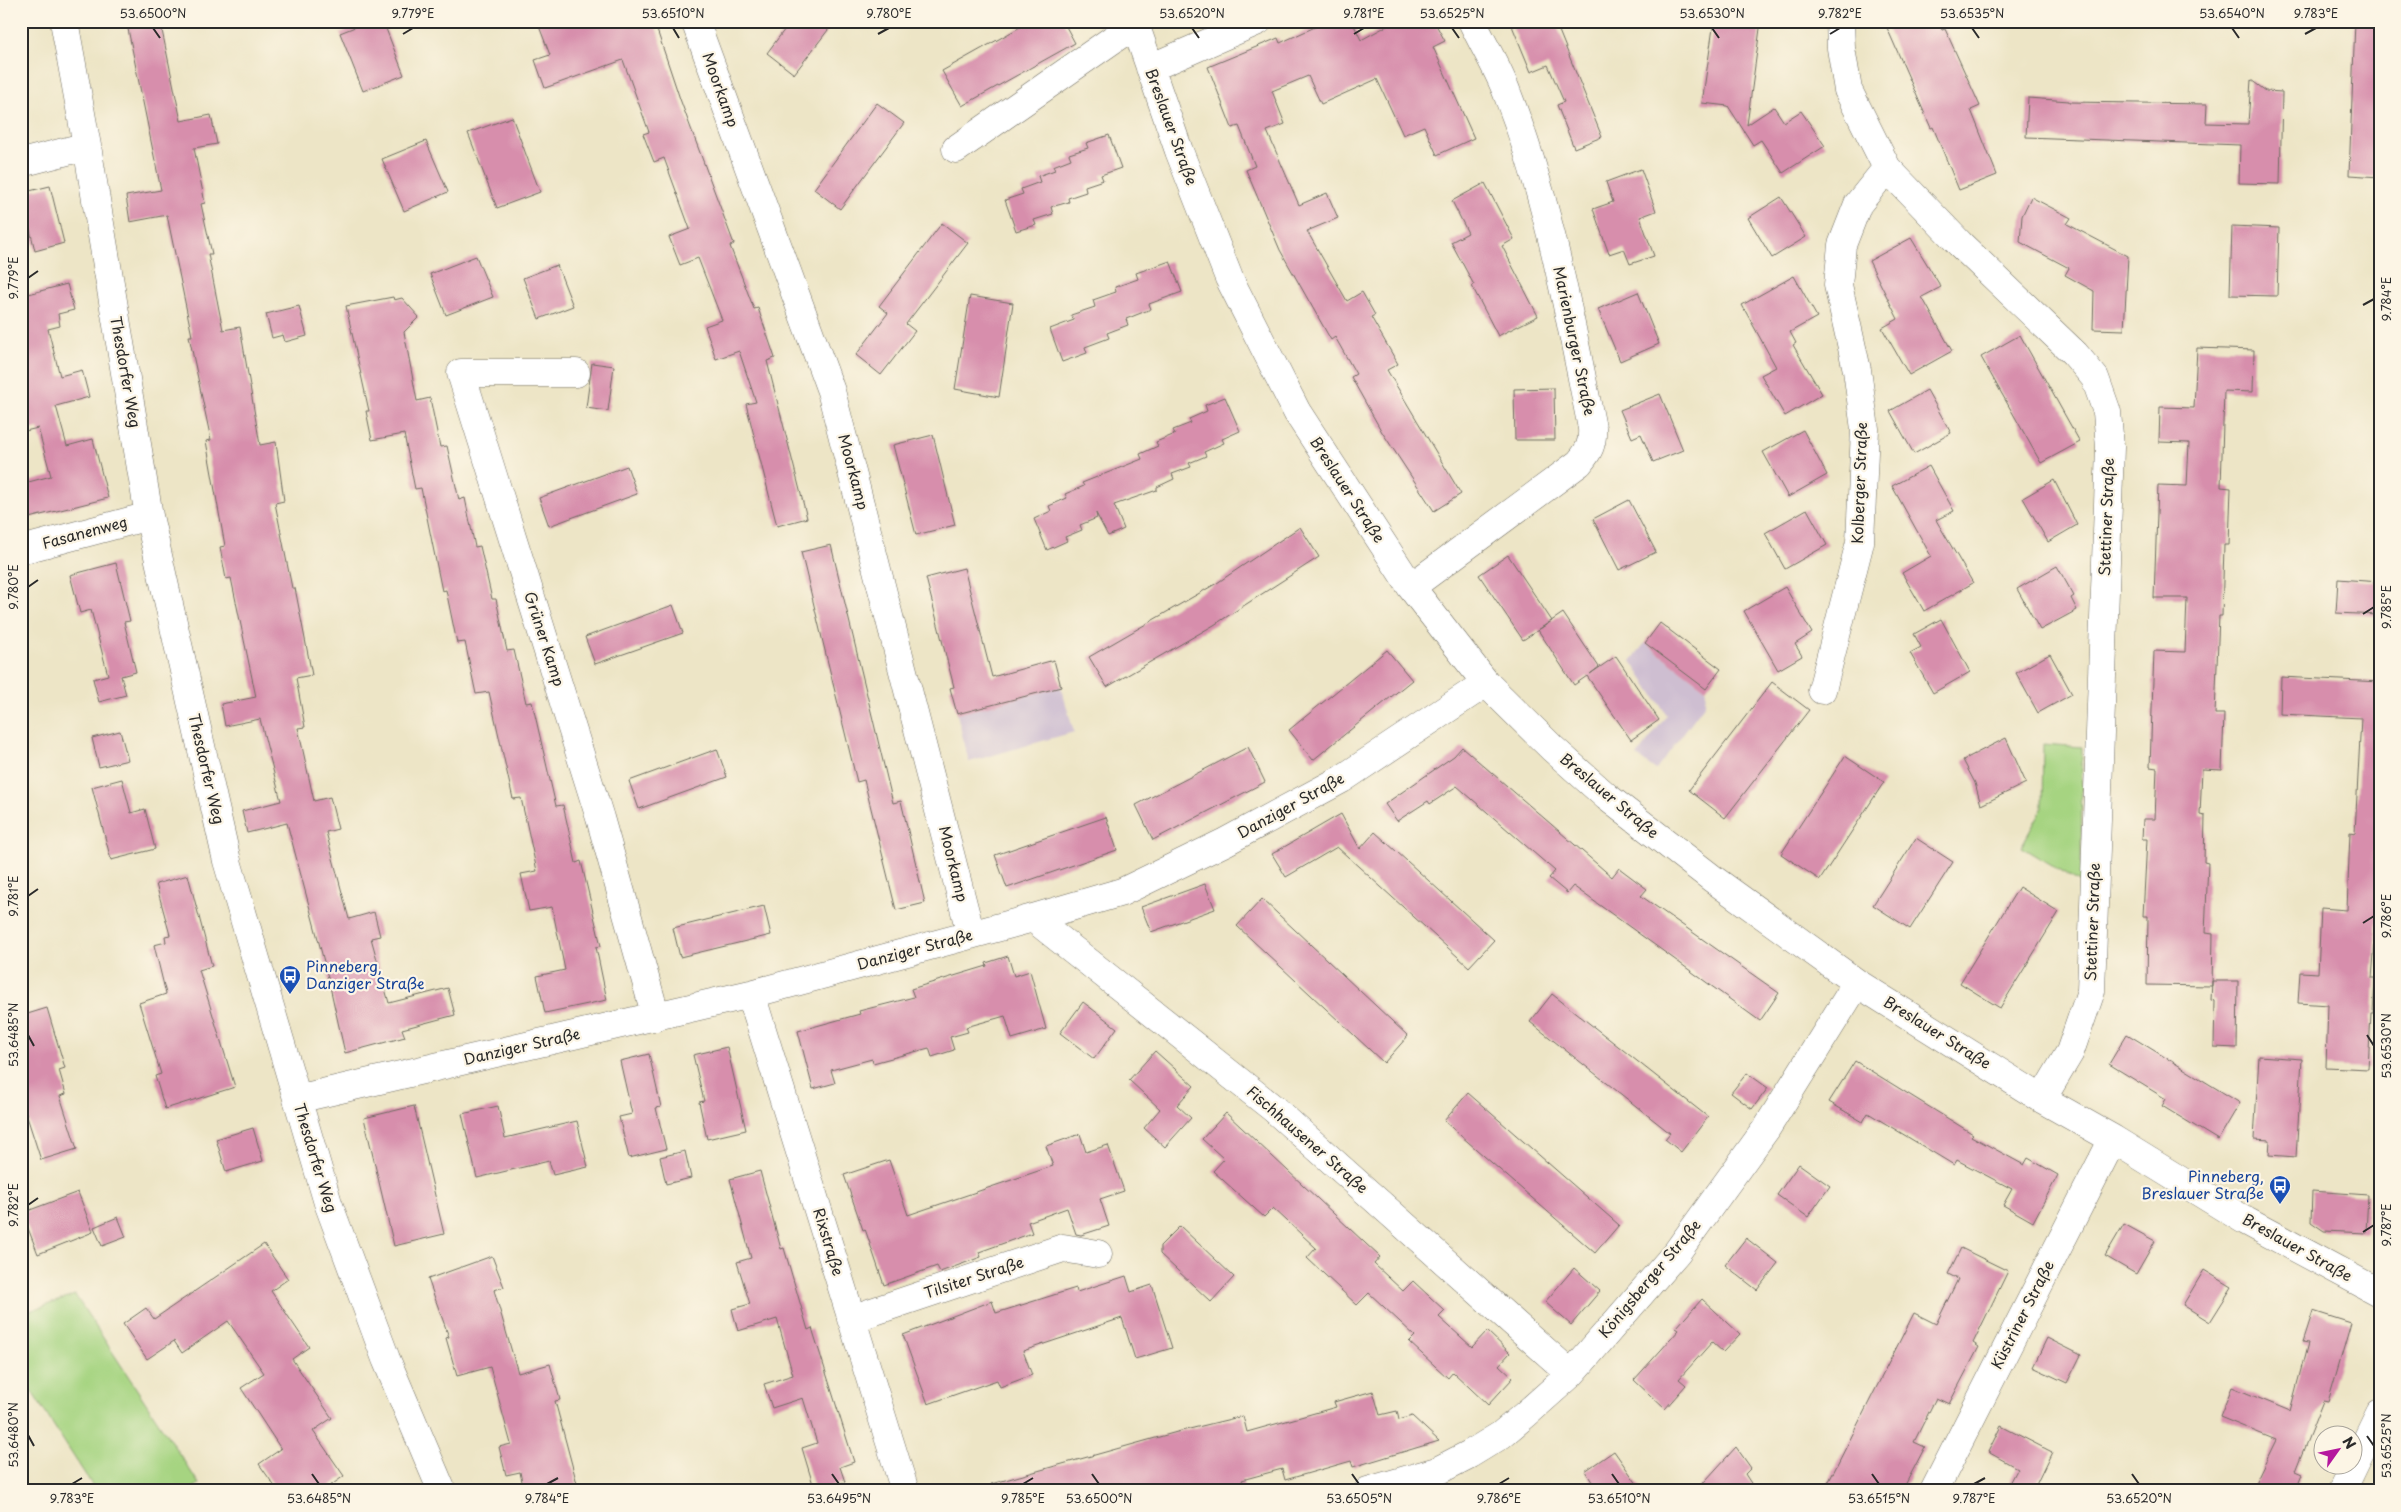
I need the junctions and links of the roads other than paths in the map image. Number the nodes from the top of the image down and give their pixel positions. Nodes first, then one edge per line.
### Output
1 (64, 21) edge
2 (695, 21) edge
3 (1258, 21) edge
4 (1472, 21) edge
5 (1840, 21) edge
6 (1135, 23) edge
7 (1150, 68) junction
8 (87, 146) junction
9 (956, 149) dead end
10 (21, 163) edge
11 (1887, 168) junction
12 (576, 372) dead end
13 (149, 516) junction
14 (21, 550) edge
15 (1411, 587) junction
16 (1486, 683) junction
17 (1822, 690) dead end
18 (1033, 918) junction
19 (971, 935) junction
20 (1857, 983) junction
21 (751, 994) junction
22 (656, 1017) junction
23 (296, 1099) junction
24 (2042, 1099) junction
25 (2113, 1139) junction
26 (1098, 1254) dead end
27 (2380, 1293) edge
28 (851, 1319) junction
29 (1570, 1374) junction
30 (2380, 1412) edge
31 (442, 1491) edge
32 (905, 1491) edge
33 (1368, 1491) edge
34 (1934, 1491) edge
35 (2342, 1491) edge

1 - 8 street, Thesdorfer Weg
2 - 19 street, Moorkamp
3 - 7 street
4 - 15 street, Marienburger Straße
5 - 11 street, Stettiner Straße
6 - 7 street, Breslauer Straße
6 - 9 street, Breslauer Straße
7 - 15 street, Breslauer Straße
8 - 10 street
8 - 13 street, Thesdorfer Weg
11 - 17 street, Kolberger Straße
11 - 24 street, Stettiner Straße
12 - 22 street, Grüner Kamp
13 - 14 street, Fasanenweg
13 - 23 street, Thesdorfer Weg
15 - 16 street, Breslauer Straße
16 - 18 street, Danziger Straße
16 - 20 street, Breslauer Straße
18 - 19 street, Danziger Straße
18 - 29 street, Fischhausener Straße
19 - 21 street, Danziger Straße
20 - 24 street, Breslauer Straße
20 - 29 street, Königsberger Straße
21 - 22 street, Danziger Straße
21 - 28 street, Rixstraße
22 - 23 street, Danziger Straße
23 - 31 street, Thesdorfer Weg
24 - 25 street, Breslauer Straße
25 - 27 street, Breslauer Straße
25 - 34 street, Küstriner Straße
26 - 28 street, Tilsiter Straße
28 - 32 street, Rixstraße
29 - 33 street, Königsberger Straße
30 - 35 street

